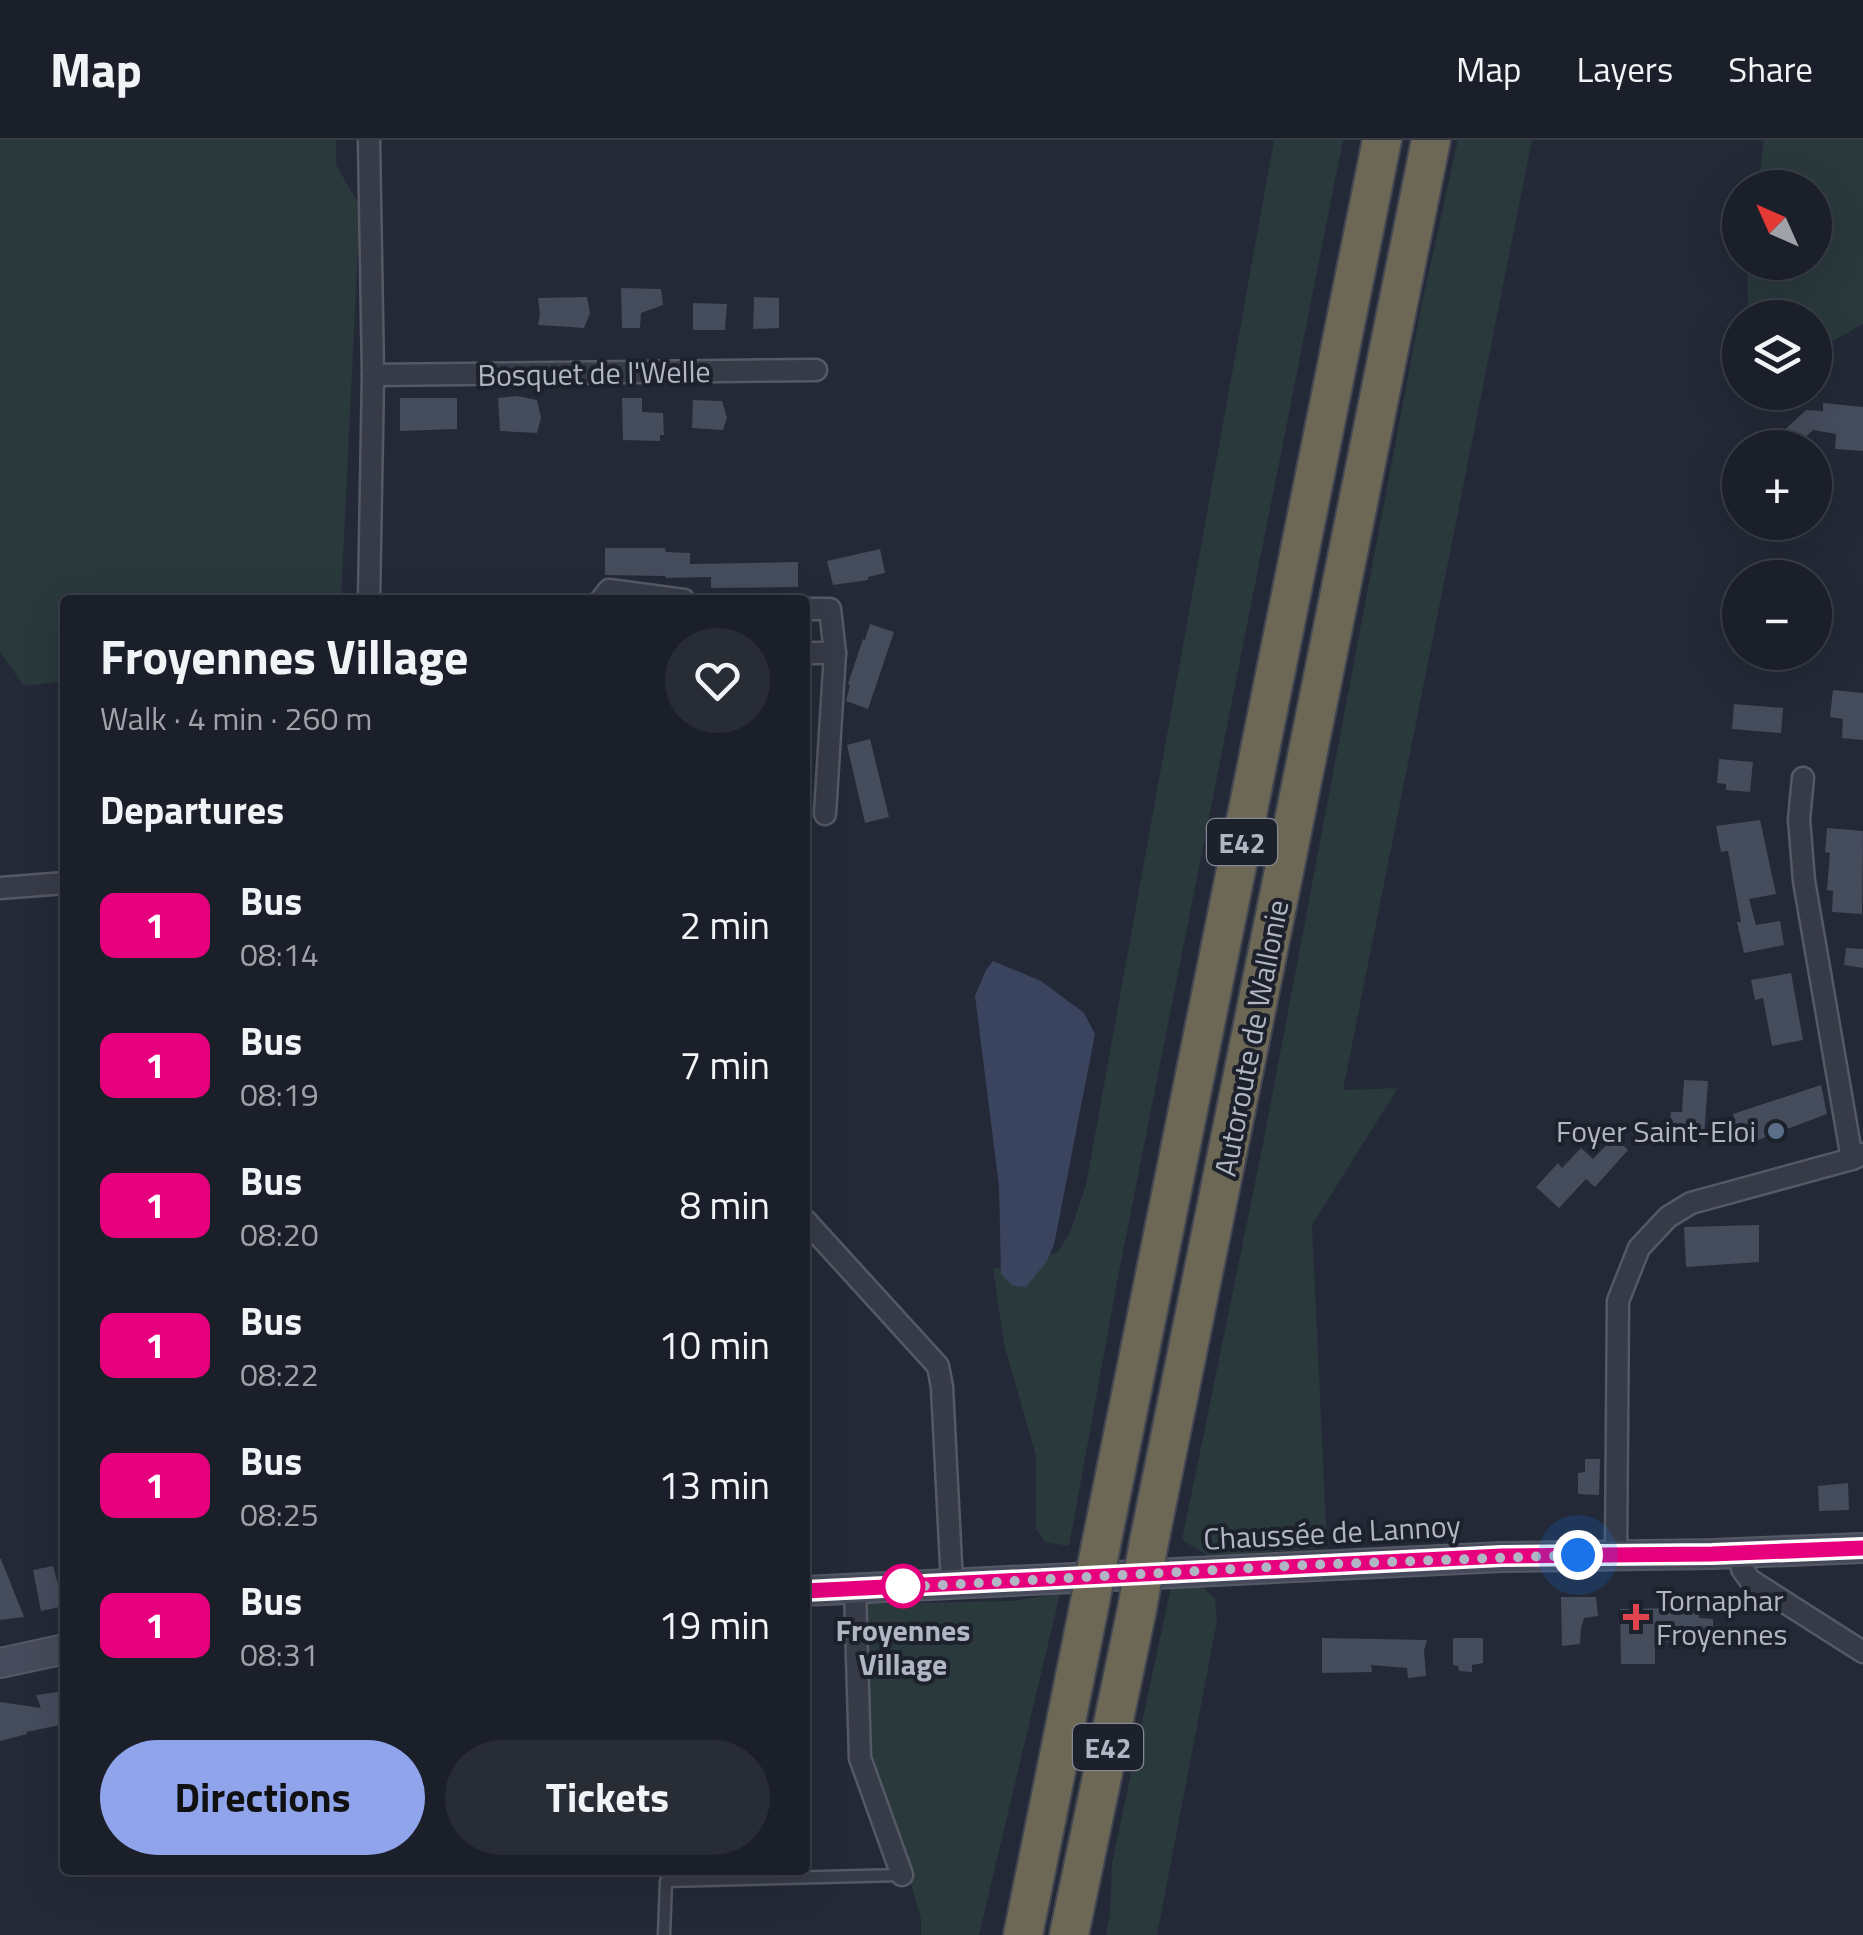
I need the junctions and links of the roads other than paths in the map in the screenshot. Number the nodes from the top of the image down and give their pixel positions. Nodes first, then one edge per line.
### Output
1 (369, 140) edge
2 (1382, 140) edge
3 (1431, 140) edge
4 (816, 370) dead end
5 (373, 375) junction
6 (369, 595) edge
7 (606, 595) edge
8 (647, 595) edge
9 (810, 609) edge
10 (834, 652) junction
11 (810, 653) edge
12 (1803, 778) dead end
13 (826, 814) dead end
14 (60, 883) edge
15 (0, 888) edge
16 (1857, 1156) edge
17 (810, 1225) edge
18 (1863, 1548) edge
19 (1740, 1553) junction
20 (1616, 1554) junction
21 (952, 1584) junction
22 (854, 1589) junction
23 (810, 1591) edge
24 (60, 1650) edge
25 (1863, 1652) edge
26 (0, 1664) edge
27 (902, 1875) joint
28 (664, 1935) edge
29 (1023, 1935) edge
30 (1069, 1935) edge

1 - 5 street
2 - 29 highway, Autoroute de Wallonie / E42, bridge
3 - 30 highway, Autoroute de Wallonie / E42, bridge
4 - 5 street, Bosquet de l'Welle
5 - 6 street
7 - 8 street
9 - 10 street
10 - 11 street
10 - 13 street
12 - 16 street
14 - 15 street
16 - 20 street
17 - 21 street
18 - 19 main road, Chaussée de Lannoy
19 - 20 main road, Chaussée de Lannoy
19 - 25 street
20 - 21 main road, Chaussée de Lannoy
21 - 22 main road, Chaussée de Lannoy
22 - 23 main road, Chaussée de Lannoy
22 - 27 street
24 - 26 main road
27 - 28 lane

